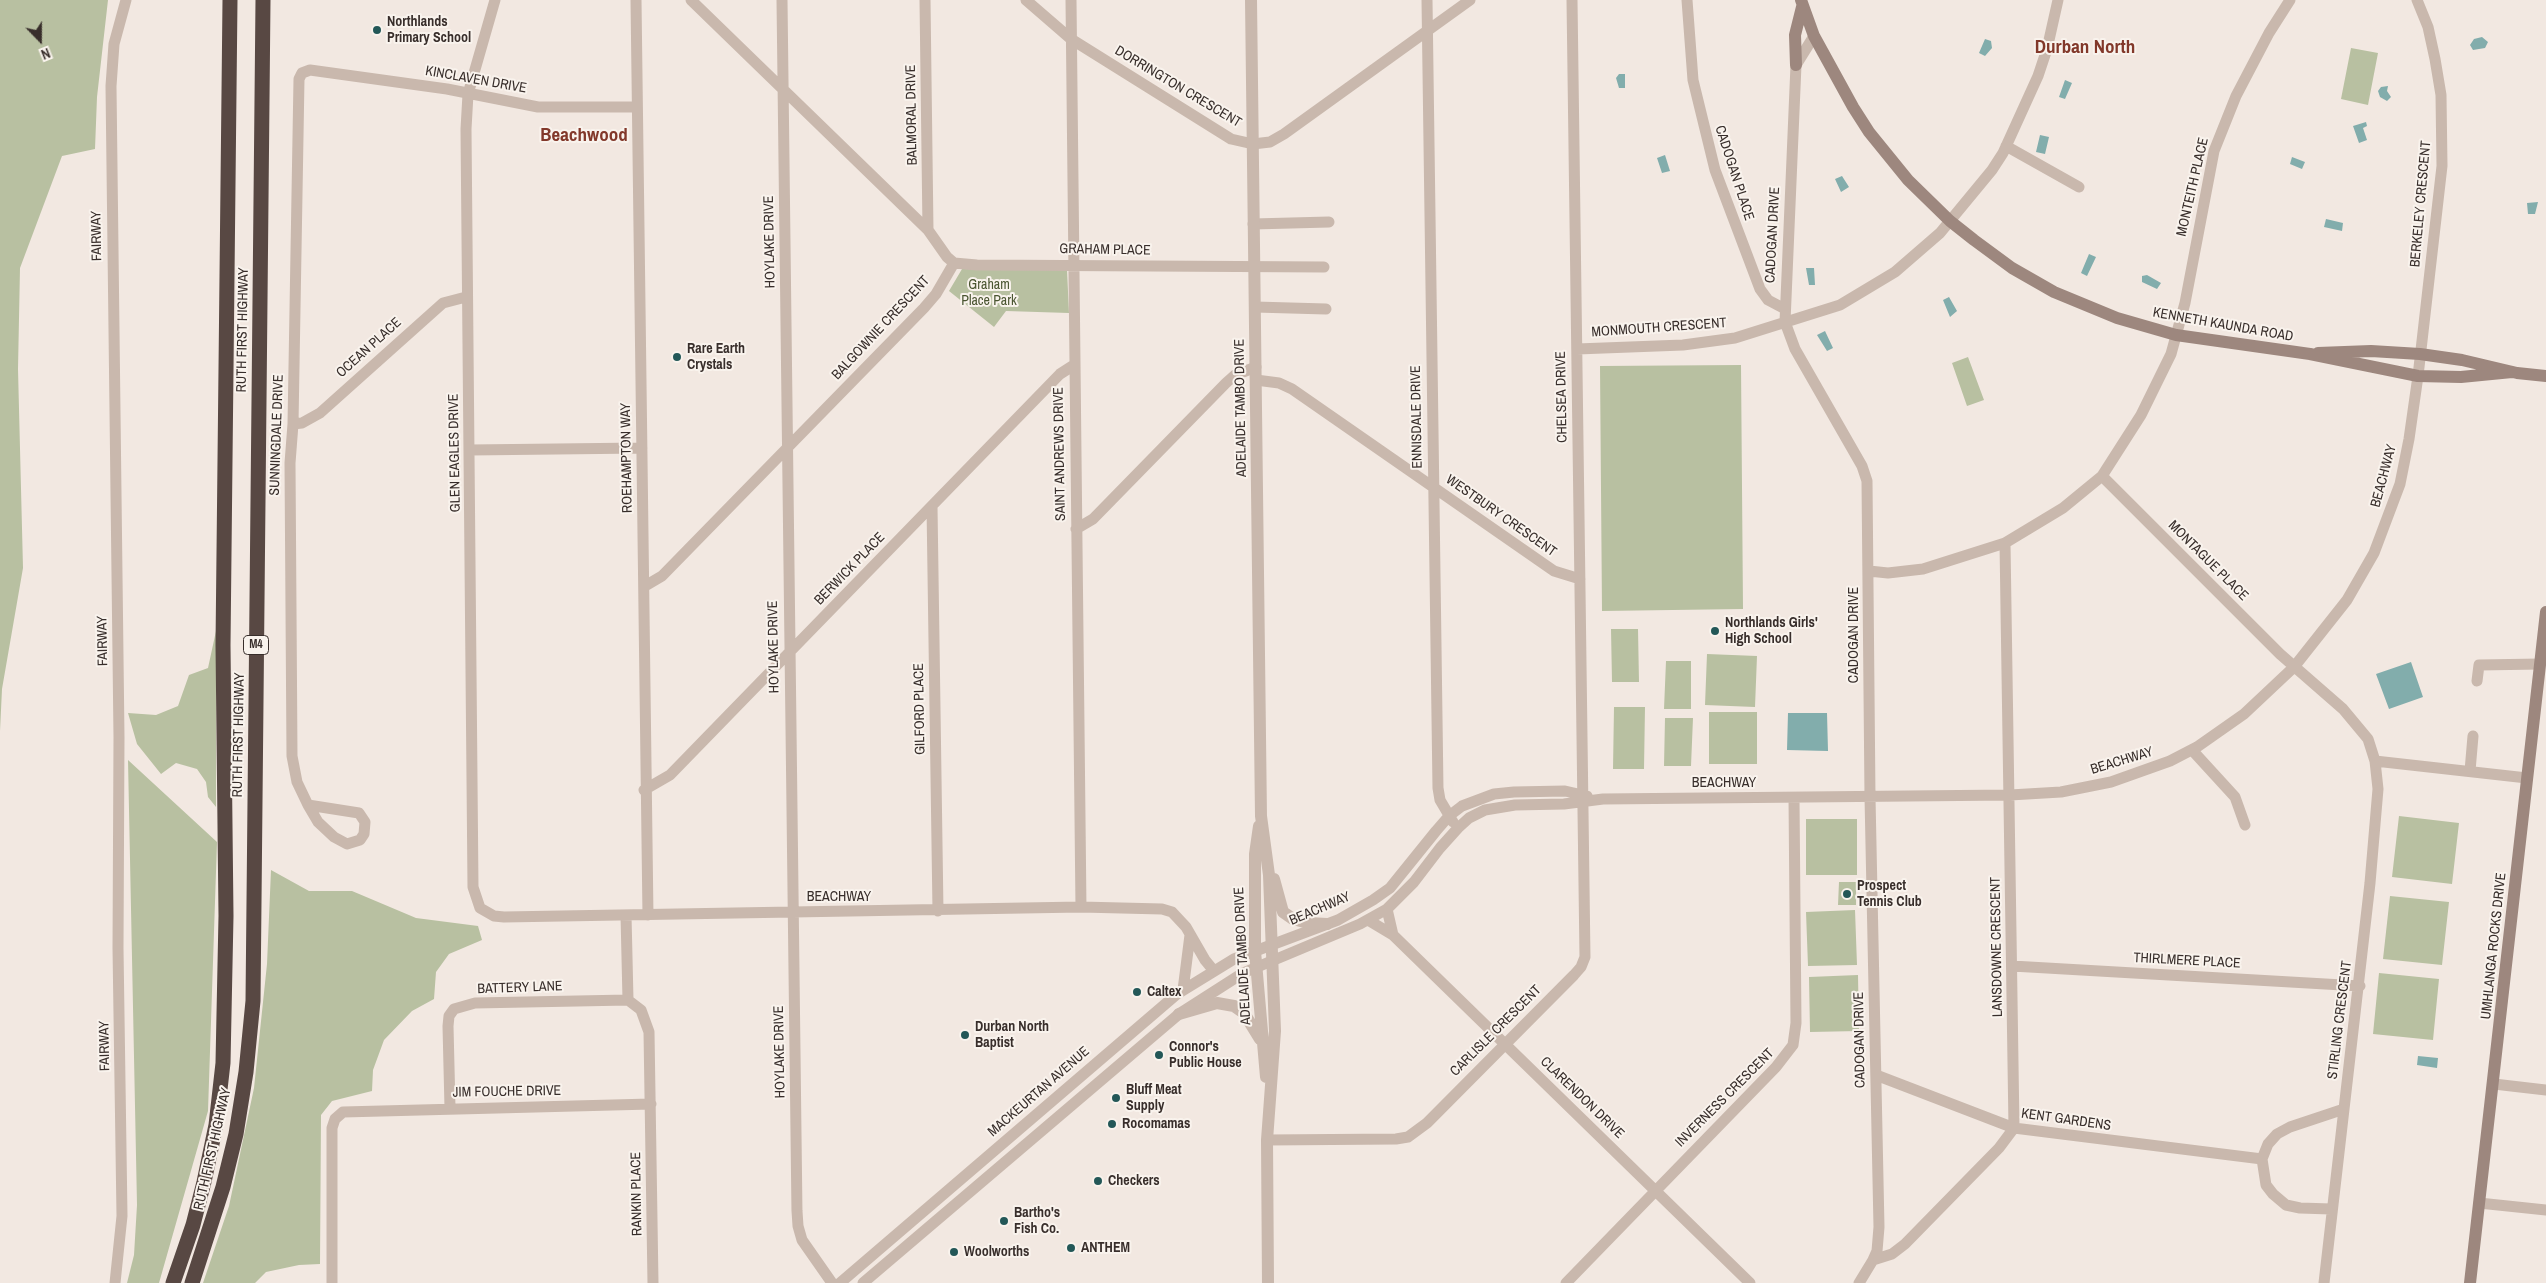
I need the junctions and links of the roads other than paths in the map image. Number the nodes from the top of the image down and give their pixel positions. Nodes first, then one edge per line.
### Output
1 (126, 0) edge
2 (230, 0) edge
3 (263, 0) edge
4 (495, 0) edge
5 (636, 0) edge
6 (691, 0) edge
7 (782, 0) edge
8 (925, 0) edge
9 (1026, 0) edge
10 (1070, 0) edge
11 (1251, 0) edge
12 (1427, 0) edge
13 (1470, 0) edge
14 (1572, 0) edge
15 (1687, 0) edge
16 (2058, 0) edge
17 (2290, 0) edge
18 (2417, 0) edge
19 (1801, 3) edge
20 (1427, 31) junction
21 (1814, 36) junction
22 (1071, 39) junction
23 (1796, 65) junction
24 (310, 70) joint
25 (783, 88) junction
26 (468, 94) junction
27 (637, 107) junction
28 (1253, 144) junction
29 (2006, 146) junction
30 (2080, 187) dead end
31 (1328, 222) dead end
32 (1950, 222) junction
33 (1253, 224) junction
34 (928, 230) junction
35 (954, 263) junction
36 (1073, 264) junction
37 (1324, 267) dead end
38 (1255, 268) junction
39 (466, 297) junction
40 (1255, 307) junction
41 (1326, 309) dead end
42 (1785, 309) junction
43 (1785, 322) junction
44 (2176, 335) junction
45 (1577, 349) junction
46 (2310, 354) junction
47 (2420, 354) junction
48 (1074, 365) junction
49 (1256, 373) junction
50 (2519, 373) junction
51 (2418, 376) junction
52 (2546, 376) edge
53 (2546, 382) edge
54 (293, 424) junction
55 (642, 448) junction
56 (786, 449) junction
57 (470, 450) junction
58 (2102, 476) junction
59 (1433, 488) junction
60 (932, 506) junction
61 (1076, 529) junction
62 (2005, 542) junction
63 (1869, 571) junction
64 (1580, 579) junction
65 (645, 586) junction
66 (2546, 612) edge
67 (789, 654) junction
68 (2540, 664) junction
69 (2294, 667) junction
70 (2477, 681) dead end
71 (2473, 736) dead end
72 (2192, 750) junction
73 (2376, 761) junction
74 (2470, 771) junction
75 (2528, 778) junction
76 (644, 790) junction
77 (2010, 796) junction
78 (1870, 797) junction
79 (1794, 798) junction
80 (1582, 799) junction
81 (308, 805) junction
82 (1261, 816) junction
83 (1449, 816) junction
84 (2245, 825) dead end
85 (1458, 828) junction
86 (1267, 855) junction
87 (1081, 907) junction
88 (480, 908) joint
89 (1386, 909) junction
90 (938, 911) junction
91 (793, 912) junction
92 (626, 915) junction
93 (648, 915) junction
94 (1368, 920) junction
95 (1327, 924) junction
96 (1190, 934) junction
97 (1393, 935) junction
98 (1272, 945) junction
99 (1255, 951) junction
100 (1273, 960) junction
101 (2012, 966) junction
102 (1256, 967) junction
103 (1214, 971) junction
104 (2360, 986) junction
105 (1183, 990) junction
106 (628, 1000) junction
107 (1179, 1014) junction
108 (1121, 1041) junction
109 (1262, 1043) junction
110 (1505, 1043) junction
111 (1132, 1054) junction
112 (1876, 1075) junction
113 (2494, 1084) junction
114 (2546, 1090) edge
115 (1269, 1095) junction
116 (651, 1104) junction
117 (450, 1108) junction
118 (2344, 1108) junction
119 (2014, 1128) junction
120 (1267, 1140) junction
121 (2262, 1159) junction
122 (1655, 1190) junction
123 (2479, 1203) junction
124 (2331, 1209) junction
125 (2546, 1210) edge
126 (1873, 1260) junction
127 (116, 1283) edge
128 (173, 1283) edge
129 (192, 1283) edge
130 (332, 1283) edge
131 (653, 1283) edge
132 (832, 1283) edge
133 (840, 1283) edge
134 (863, 1283) edge
135 (1268, 1283) edge
136 (1566, 1283) edge
137 (1750, 1283) edge
138 (1859, 1283) edge
139 (2324, 1283) edge
140 (2470, 1283) edge

1 - 127 street, FAIRWAY
2 - 128 highway, RUTH FIRST HIGHWAY / M4
3 - 129 highway, RUTH FIRST HIGHWAY / M4
4 - 26 street, GLEN EAGLES DRIVE
5 - 27 street, ROEHAMPTON WAY
6 - 25 street
7 - 25 street, HOYLAKE DRIVE
8 - 34 street, BALMORAL DRIVE
9 - 22 street, DORRINGTON CRESCENT
10 - 22 street, SAINT ANDREWS DRIVE
11 - 28 street, ADELAIDE TAMBO DRIVE
12 - 20 street, ENNISDALE DRIVE
13 - 20 street, DORRINGTON CRESCENT
14 - 45 street, CHELSEA DRIVE
15 - 42 street, CADOGAN PLACE
16 - 29 street, MONMOUTH CRESCENT
17 - 44 street, MONTEITH PLACE
18 - 47 street, BERKELEY CRESCENT
19 - 21 main road, KENNETH KAUNDA ROAD
19 - 23 main road
20 - 28 street, DORRINGTON CRESCENT
20 - 59 street, ENNISDALE DRIVE
21 - 23 street, CADOGAN DRIVE
21 - 32 main road, KENNETH KAUNDA ROAD
22 - 28 street, DORRINGTON CRESCENT
22 - 36 street, SAINT ANDREWS DRIVE
23 - 42 street, CADOGAN DRIVE
24 - 26 street, KINCLAVEN DRIVE
24 - 54 street, SUNNINGDALE DRIVE
25 - 34 street
25 - 56 street, HOYLAKE DRIVE
26 - 27 street, KINCLAVEN DRIVE
26 - 39 street, GLEN EAGLES DRIVE
27 - 55 street, ROEHAMPTON WAY
28 - 33 street, ADELAIDE TAMBO DRIVE
29 - 30 street
29 - 32 street, MONMOUTH CRESCENT
31 - 33 street
32 - 43 street, MONMOUTH CRESCENT
32 - 44 main road, KENNETH KAUNDA ROAD
33 - 38 street, ADELAIDE TAMBO DRIVE
34 - 35 street
35 - 36 street, GRAHAM PLACE
35 - 56 street, BALGOWNIE CRESCENT
36 - 38 street, GRAHAM PLACE
36 - 48 street, SAINT ANDREWS DRIVE
37 - 38 street, GRAHAM PLACE
38 - 40 street, ADELAIDE TAMBO DRIVE
39 - 54 street, OCEAN PLACE
39 - 57 street, GLEN EAGLES DRIVE
40 - 41 street
40 - 49 street, ADELAIDE TAMBO DRIVE
42 - 43 street, CADOGAN DRIVE
43 - 45 street, MONMOUTH CRESCENT
43 - 63 street, CADOGAN DRIVE
44 - 46 main road, KENNETH KAUNDA ROAD
44 - 58 street, MONTEITH PLACE
45 - 64 street, CHELSEA DRIVE
46 - 47 main road, KENNETH KAUNDA ROAD
46 - 51 main road, KENNETH KAUNDA ROAD
47 - 50 main road, KENNETH KAUNDA ROAD
47 - 51 street, BERKELEY CRESCENT
48 - 60 street, BERWICK PLACE
48 - 61 street, SAINT ANDREWS DRIVE
49 - 59 street, WESTBURY CRESCENT
49 - 61 street, WESTBURY CRESCENT
49 - 82 street, ADELAIDE TAMBO DRIVE
50 - 51 main road, KENNETH KAUNDA ROAD
50 - 52 main road, KENNETH KAUNDA ROAD
50 - 53 main road
51 - 69 street, BEACHWAY
54 - 81 street, SUNNINGDALE DRIVE
55 - 57 street
55 - 65 street, ROEHAMPTON WAY
56 - 65 street, BALGOWNIE CRESCENT
56 - 67 street, HOYLAKE DRIVE
57 - 88 street, GLEN EAGLES DRIVE
58 - 62 street, MONTEITH PLACE
58 - 69 street, MONTAGUE PLACE
59 - 64 street, WESTBURY CRESCENT
59 - 83 street, ENNISDALE DRIVE
60 - 67 street, BERWICK PLACE
60 - 90 street, GILFORD PLACE
61 - 87 street, SAINT ANDREWS DRIVE
62 - 63 street, MONTEITH PLACE
62 - 77 street, LANSDOWNE CRESCENT
63 - 78 street, CADOGAN DRIVE
64 - 80 street, CHELSEA DRIVE
65 - 76 street, ROEHAMPTON WAY
66 - 68 main road, UMHLANGA ROCKS DRIVE
67 - 76 street, BERWICK PLACE
67 - 91 street, HOYLAKE DRIVE
68 - 70 street
68 - 75 main road, UMHLANGA ROCKS DRIVE
69 - 72 street, BEACHWAY
69 - 73 street, STIRLING CRESCENT
71 - 74 street
72 - 77 street, BEACHWAY
72 - 84 street
73 - 74 street
73 - 104 street, STIRLING CRESCENT
74 - 75 street
75 - 113 main road, UMHLANGA ROCKS DRIVE
76 - 93 street, ROEHAMPTON WAY
77 - 78 street, BEACHWAY
77 - 101 street, LANSDOWNE CRESCENT
78 - 79 street, BEACHWAY
78 - 112 street, CADOGAN DRIVE
79 - 80 street, BEACHWAY
79 - 122 street, INVERNESS CRESCENT
80 - 83 street, BEACHWAY
80 - 85 street, BEACHWAY
80 - 110 street, CARLISLE CRESCENT
81 - 81 street, SUNNINGDALE DRIVE
82 - 86 street, ADELAIDE TAMBO DRIVE
82 - 99 street, ADELAIDE TAMBO DRIVE
83 - 85 street, ENNISDALE DRIVE
83 - 95 street, BEACHWAY
85 - 89 street, BEACHWAY
86 - 95 street
86 - 98 street, ADELAIDE TAMBO DRIVE
87 - 90 street, BEACHWAY
87 - 96 street, BEACHWAY
88 - 92 street, BEACHWAY
89 - 94 street, BEACHWAY
89 - 97 street
90 - 91 street, BEACHWAY
91 - 93 street, BEACHWAY
91 - 132 street, HOYLAKE DRIVE
92 - 93 street, BEACHWAY
92 - 106 street
94 - 97 street, CLARENDON DRIVE
94 - 100 street, BEACHWAY
95 - 98 street, BEACHWAY
96 - 103 street, BEACHWAY
96 - 105 street
97 - 110 street, CLARENDON DRIVE
98 - 99 street, MACKEURTAN AVENUE
98 - 100 street, ADELAIDE TAMBO DRIVE
99 - 102 street, ADELAIDE TAMBO DRIVE
99 - 103 street, MACKEURTAN AVENUE
100 - 102 street
100 - 115 street, ADELAIDE TAMBO DRIVE
101 - 104 street, THIRLMERE PLACE
101 - 119 street, LANSDOWNE CRESCENT
102 - 107 street
102 - 109 street, ADELAIDE TAMBO DRIVE
103 - 105 street, MACKEURTAN AVENUE
104 - 118 street, STIRLING CRESCENT
105 - 108 street, MACKEURTAN AVENUE
106 - 116 street
106 - 117 street, BATTERY LANE
107 - 109 street
107 - 111 street
108 - 111 street
108 - 133 street, MACKEURTAN AVENUE
109 - 115 street, ADELAIDE TAMBO DRIVE
110 - 120 street, CARLISLE CRESCENT
110 - 122 street, CLARENDON DRIVE
111 - 134 street
112 - 119 street, KENT GARDENS
112 - 126 street, CADOGAN DRIVE
113 - 114 street
113 - 123 main road, UMHLANGA ROCKS DRIVE
115 - 120 street, ADELAIDE TAMBO DRIVE
116 - 117 street, JIM FOUCHE DRIVE
116 - 131 street, RANKIN PLACE
117 - 130 street, JIM FOUCHE DRIVE
118 - 121 street
118 - 124 street, STIRLING CRESCENT
119 - 121 street, KENT GARDENS
119 - 126 street
120 - 135 street, ADELAIDE TAMBO DRIVE
121 - 124 street
122 - 136 street, INVERNESS CRESCENT
122 - 137 street, CLARENDON DRIVE
123 - 125 street
123 - 140 main road, UMHLANGA ROCKS DRIVE
124 - 139 street, STIRLING CRESCENT
126 - 138 street

